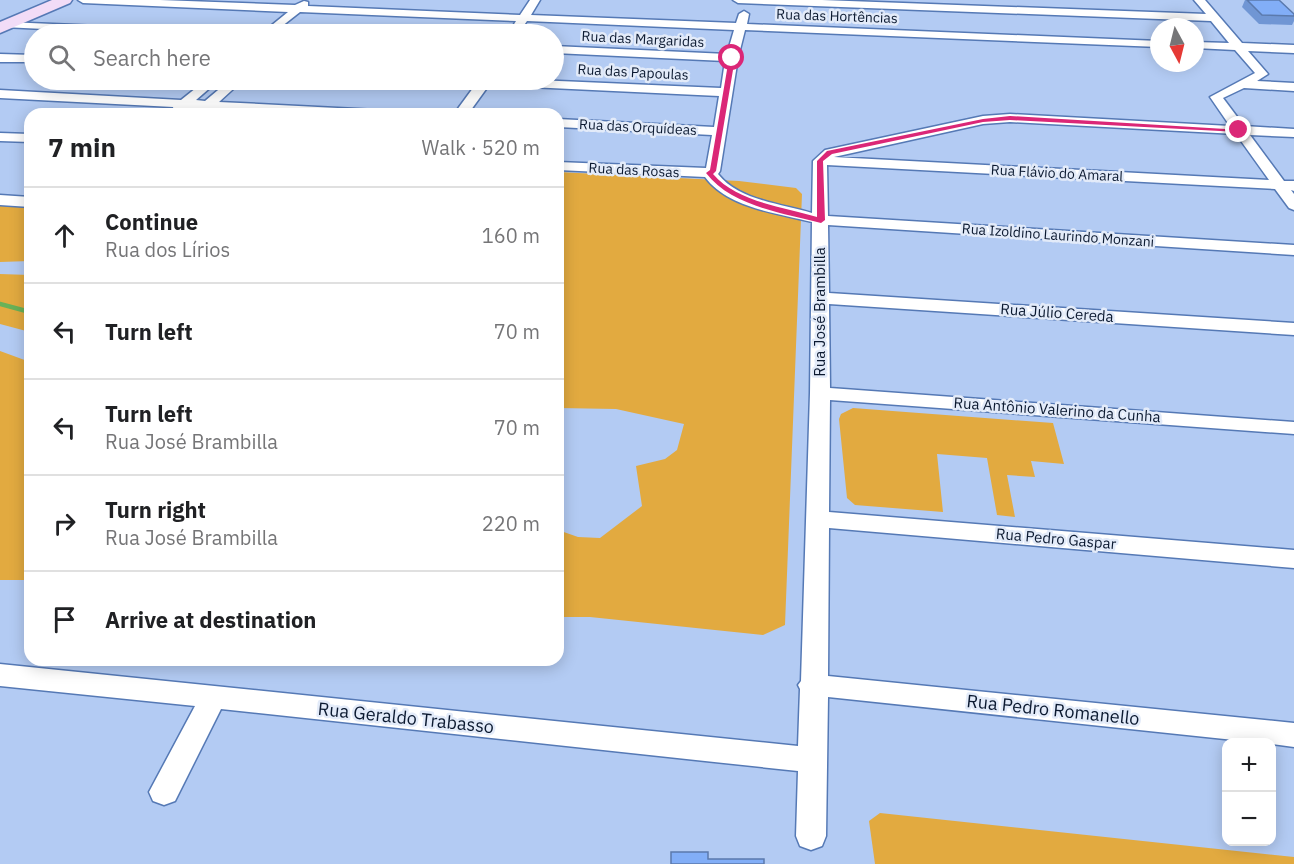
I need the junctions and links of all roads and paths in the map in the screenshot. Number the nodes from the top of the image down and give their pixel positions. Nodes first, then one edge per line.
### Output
1 (45, 0) edge
2 (65, 0) edge
3 (83, 0) edge
4 (309, 0) edge
5 (329, 0) edge
6 (535, 0) edge
7 (738, 0) edge
8 (747, 0) edge
9 (1199, 0) edge
10 (299, 8) junction
11 (318, 9) junction
12 (523, 18) junction
13 (1214, 18) junction
14 (996, 19) edge
15 (304, 22) dead end
16 (2, 24) edge
17 (279, 24) edge
18 (519, 24) edge
19 (24, 25) edge
20 (740, 27) junction
21 (1150, 43) edge
22 (1204, 45) edge
23 (1241, 47) junction
24 (1294, 49) edge
25 (564, 50) edge
26 (0, 58) edge
27 (732, 58) junction
28 (24, 59) edge
29 (564, 84) edge
30 (1242, 84) junction
31 (1294, 87) edge
32 (201, 90) edge
33 (225, 90) edge
34 (478, 90) edge
35 (726, 92) junction
36 (0, 94) edge
37 (184, 104) junction
38 (179, 108) edge
39 (196, 108) edge
40 (204, 108) edge
41 (465, 108) edge
42 (564, 123) edge
43 (1239, 130) junction
44 (718, 131) junction
45 (1294, 133) edge
46 (0, 137) edge
47 (24, 138) edge
48 (820, 161) junction
49 (564, 166) edge
50 (709, 173) junction
51 (1287, 185) edge
52 (0, 187) edge
53 (24, 189) edge
54 (0, 200) edge
55 (24, 202) edge
56 (1294, 205) edge
57 (821, 220) junction
58 (1294, 250) edge
59 (819, 298) junction
60 (1294, 329) edge
61 (820, 393) junction
62 (1294, 428) edge
63 (818, 519) junction
64 (1294, 559) edge
65 (0, 675) edge
66 (812, 685) junction
67 (213, 698) junction
68 (1294, 735) edge
69 (811, 760) junction
70 (164, 792) dead end
71 (811, 836) dead end

1 - 16 main road
2 - 16 main road
3 - 10 street, Rua das Hortências
4 - 10 street
5 - 11 street
6 - 12 street
7 - 8 street
8 - 14 street
8 - 20 street
9 - 13 street
10 - 11 street, Rua das Hortências
10 - 17 street
11 - 12 street, Rua das Hortências
11 - 15 street
12 - 18 street
12 - 20 street, Rua das Hortências
13 - 14 street
13 - 23 street
14 - 20 street, Rua das Hortências
14 - 21 street, Rua das Hortências
16 - 19 street
20 - 27 street
22 - 23 street
23 - 24 street
23 - 30 street
25 - 27 street, Rua das Margaridas
26 - 28 street
27 - 35 street
29 - 35 street, Rua das Papoulas
30 - 31 street
30 - 43 street
32 - 37 street
33 - 40 street
34 - 41 street
35 - 44 street
36 - 37 street
37 - 38 street
37 - 39 street
42 - 44 street, Rua das Orquídeas
43 - 45 street
43 - 48 street
43 - 51 street
44 - 50 street
46 - 47 street
48 - 51 street, Rua Flávio do Amaral
48 - 57 street, Rua José Brambilla
49 - 50 street, Rua das Rosas
50 - 57 street, Rua Izoldino Laurindo Monzani
51 - 56 street
52 - 53 street
54 - 55 street
57 - 58 street, Rua Izoldino Laurindo Monzani
57 - 59 street, Rua José Brambilla
59 - 60 street, Rua Júlio Cereda
59 - 61 street, Rua José Brambilla
61 - 62 street, Rua Antônio Valerino da Cunha
61 - 63 street, Rua José Brambilla
63 - 64 street, Rua Pedro Gaspar
63 - 66 street, Rua José Brambilla
65 - 67 street, Rua Geraldo Trabasso
66 - 68 street, Rua Pedro Romanello
66 - 69 street, Rua José Brambilla
67 - 69 street, Rua Geraldo Trabasso
67 - 70 street
69 - 71 street, Rua José Brambilla

